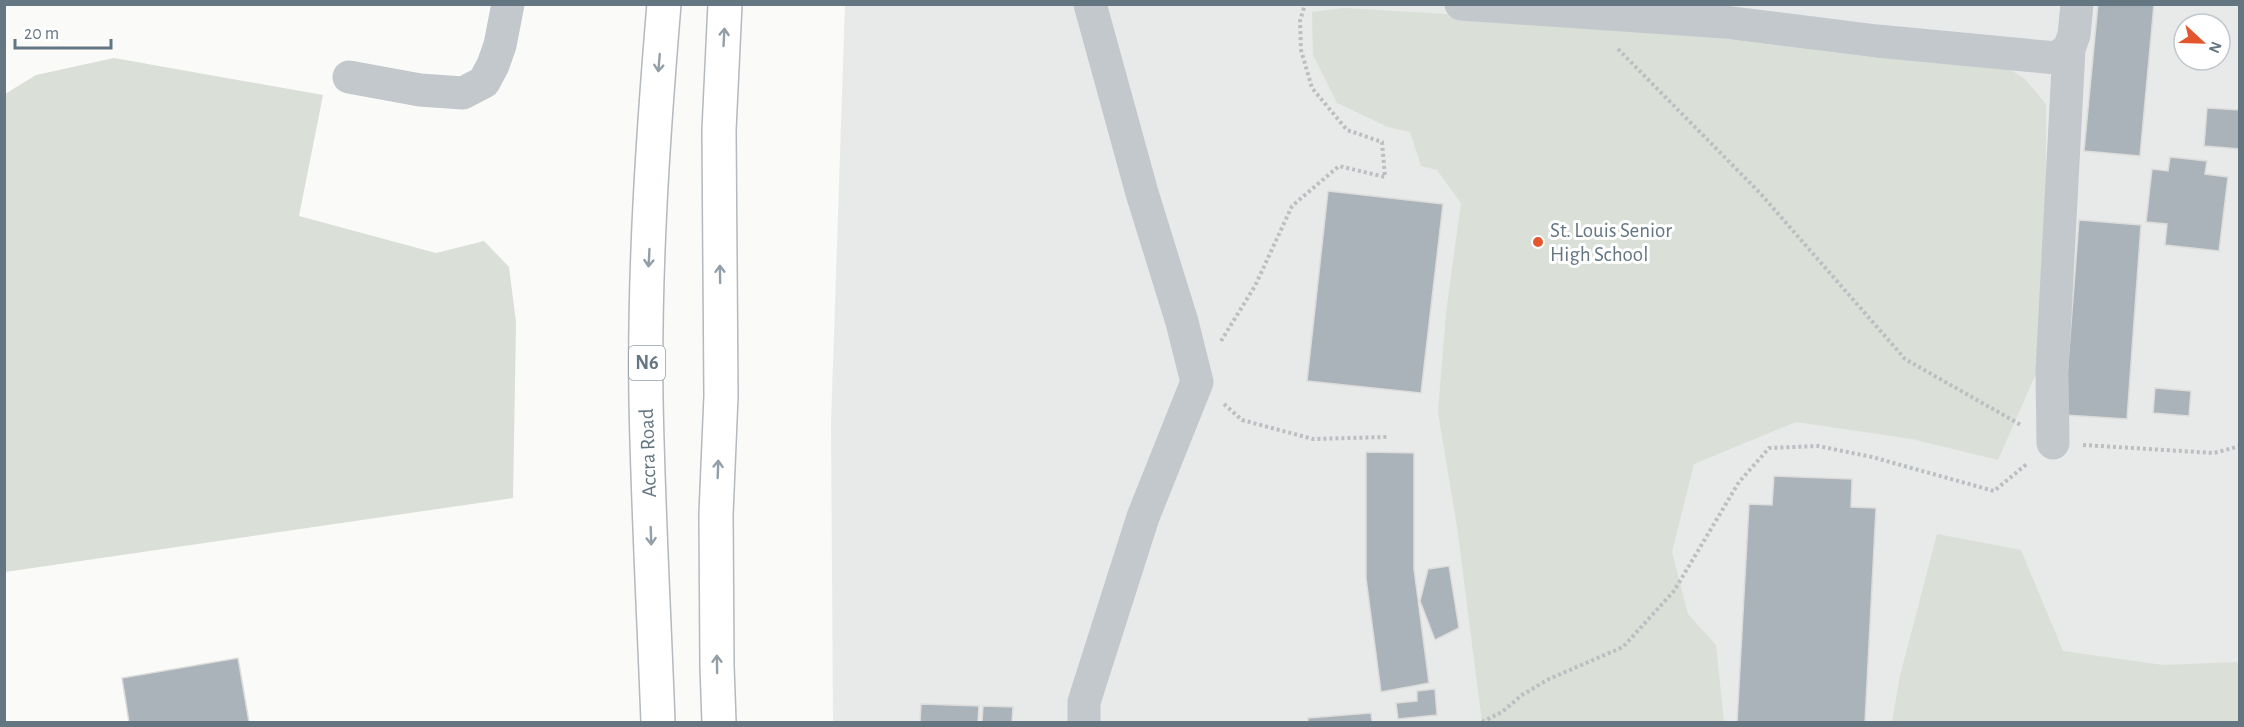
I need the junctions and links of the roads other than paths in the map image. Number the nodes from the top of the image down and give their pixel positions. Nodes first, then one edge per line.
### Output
1 (508, 4) edge
2 (664, 4) edge
3 (725, 4) edge
4 (1090, 4) edge
5 (1461, 4) edge
6 (2078, 4) edge
7 (1726, 13) edge
8 (2069, 49) junction
9 (349, 76) dead end
10 (2053, 443) road end
11 (658, 723) edge
12 (719, 723) edge
13 (1084, 723) edge

1 - 9 street
2 -> 11 highway, Accra Road / N6
12 -> 3 highway
4 - 13 street
5 - 7 street
6 - 8 street
7 - 8 street
8 - 10 street

